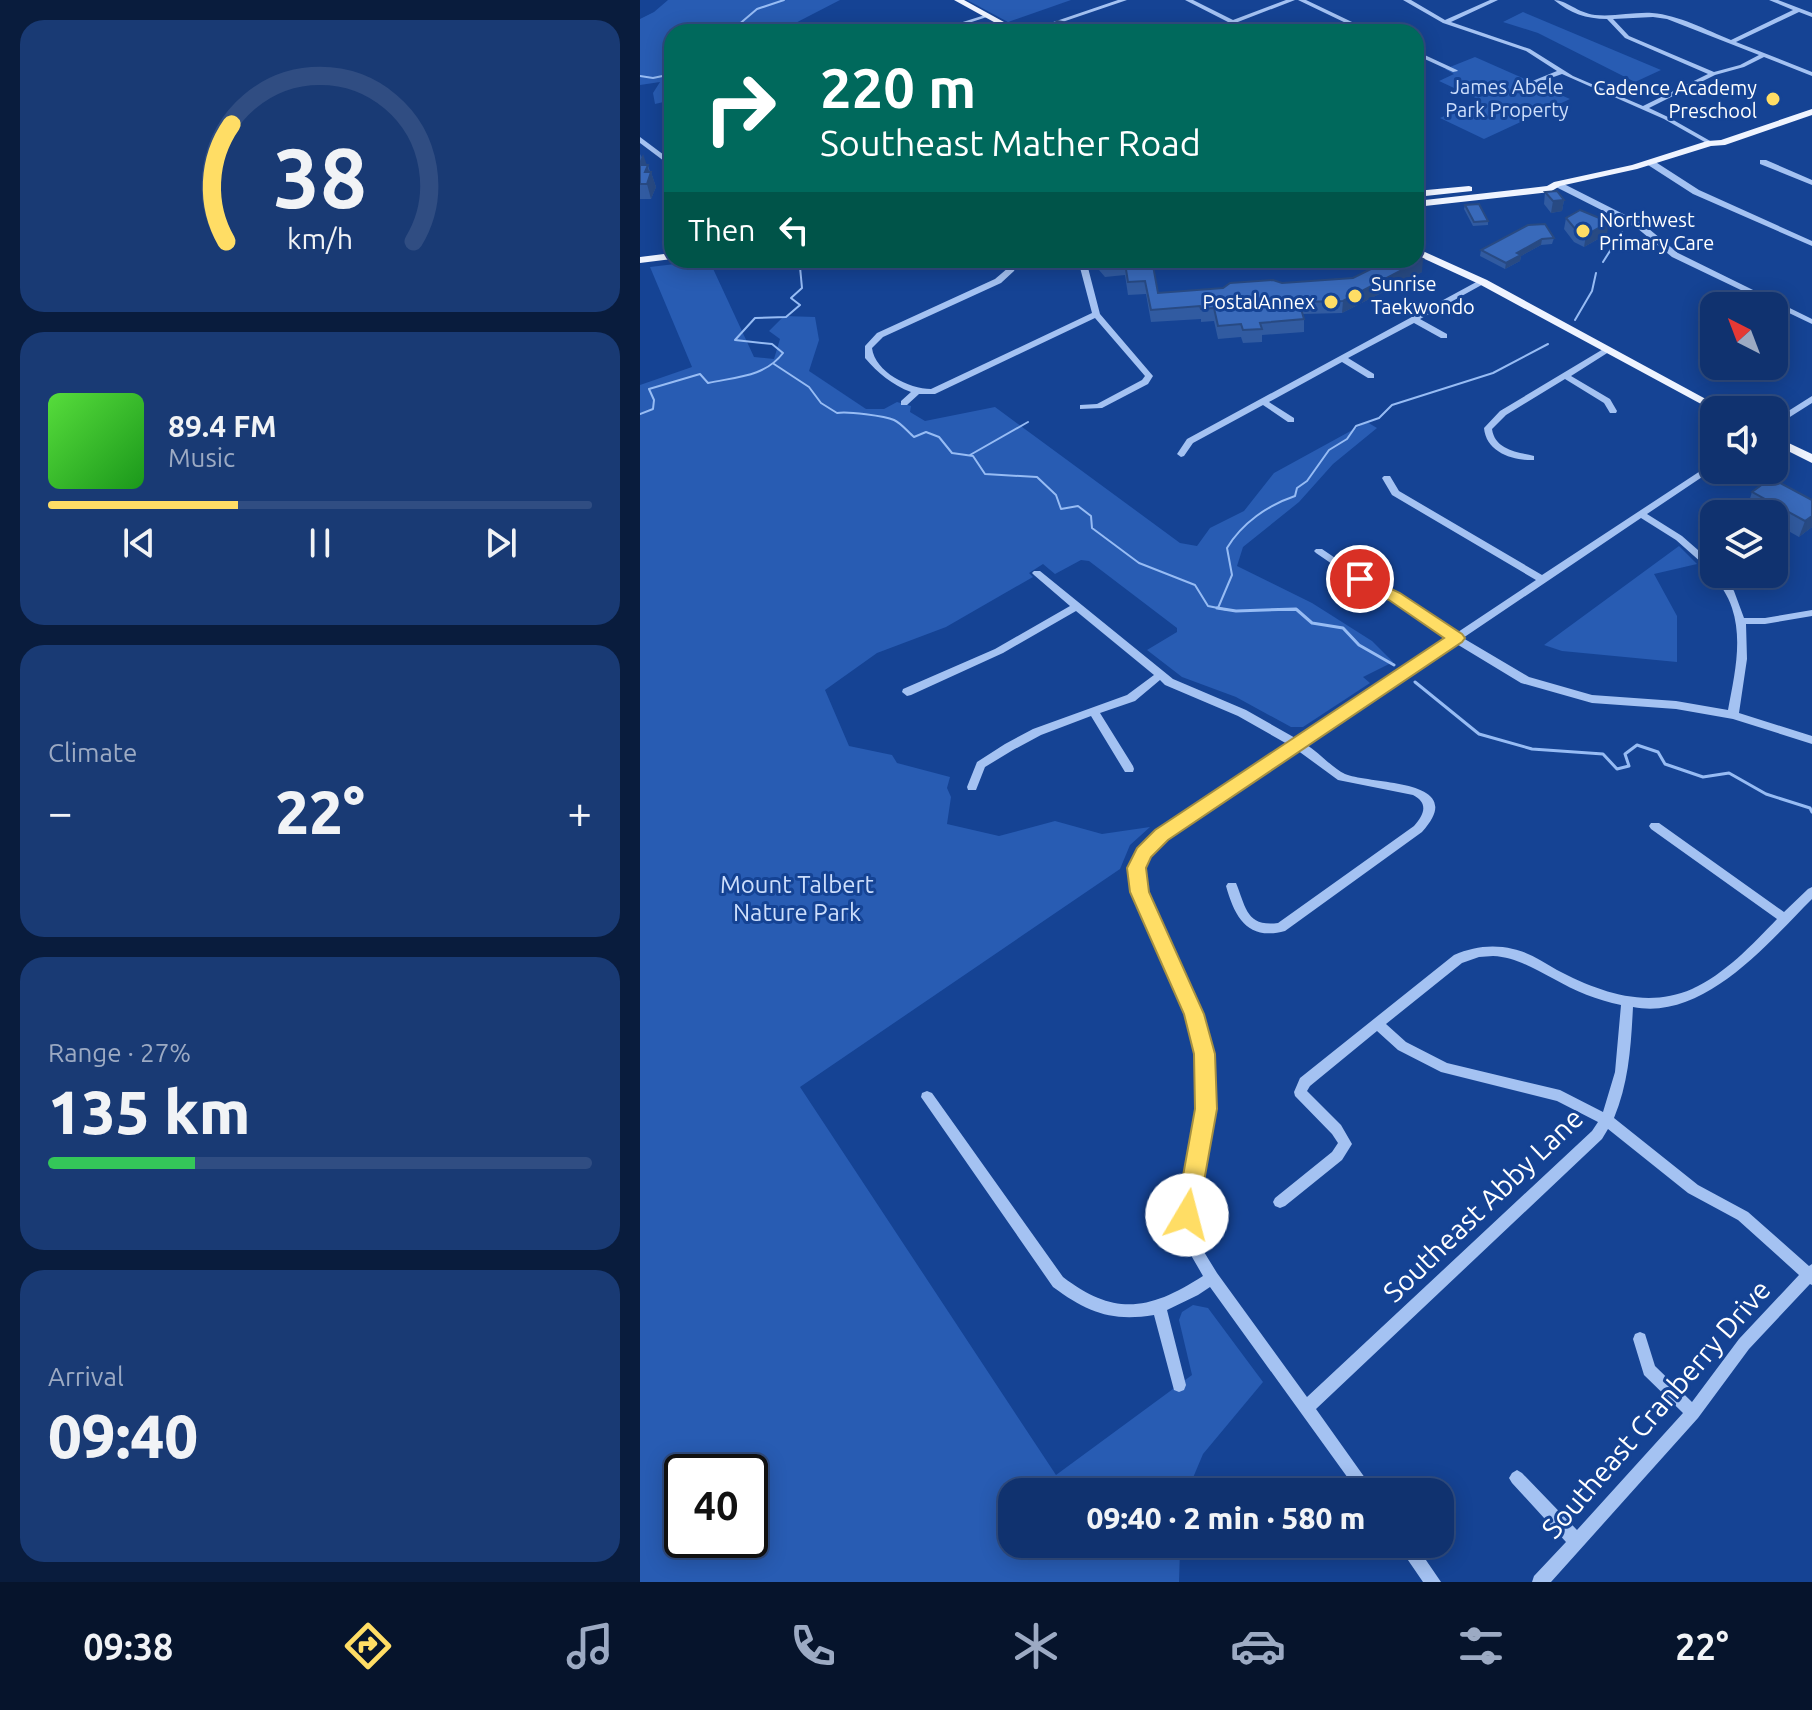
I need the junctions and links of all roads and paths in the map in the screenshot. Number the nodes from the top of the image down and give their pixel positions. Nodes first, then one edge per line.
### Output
1 (958, 0) edge
2 (1124, 0) edge
3 (1188, 0) edge
4 (1292, 0) edge
5 (1301, 0) edge
6 (1406, 0) edge
7 (1495, 0) edge
8 (1557, 0) edge
9 (1772, 0) edge
10 (1798, 10) junction
11 (1812, 15) edge
12 (987, 16) junction
13 (1609, 18) junction
14 (1233, 22) junction
15 (1445, 22) junction
16 (960, 24) edge
17 (1002, 24) edge
18 (1051, 24) edge
19 (1228, 24) edge
20 (1353, 24) edge
21 (1731, 42) junction
22 (1764, 55) junction
23 (1424, 57) edge
24 (1455, 71) dead end
25 (1561, 72) junction
26 (1713, 74) junction
27 (1812, 74) edge
28 (1532, 83) dead end
29 (1812, 104) edge
30 (1644, 108) junction
31 (1812, 112) edge
32 (1782, 114) junction
33 (1775, 125) junction
34 (640, 139) edge
35 (1710, 143) junction
36 (664, 158) edge
37 (1763, 162) dead end
38 (1651, 163) junction
39 (1812, 183) edge
40 (1557, 184) junction
41 (1511, 186) junction
42 (1424, 193) edge
43 (1499, 197) junction
44 (1424, 203) edge
45 (1812, 244) edge
46 (1424, 246) edge
47 (664, 248) edge
48 (640, 250) edge
49 (1424, 253) edge
50 (1424, 255) edge
51 (664, 257) edge
52 (640, 260) edge
53 (1449, 260) junction
54 (1011, 268) edge
55 (1084, 268) edge
56 (1483, 282) junction
57 (1096, 314) junction
58 (1414, 319) junction
59 (1812, 322) edge
60 (1444, 336) dead end
61 (1608, 350) junction
62 (1342, 358) junction
63 (1371, 376) dead end
64 (1566, 376) junction
65 (916, 392) junction
66 (1700, 399) edge
67 (1812, 399) edge
68 (1262, 401) junction
69 (904, 403) dead end
70 (1083, 407) dead end
71 (1613, 411) dead end
72 (1788, 415) edge
73 (1291, 420) dead end
74 (1788, 446) edge
75 (1181, 454) dead end
76 (1531, 458) dead end
77 (1812, 459) edge
78 (1700, 474) edge
79 (1387, 478) dead end
80 (1641, 514) junction
81 (1319, 551) dead end
82 (1700, 556) edge
83 (1037, 573) dead end
84 (1543, 580) junction
85 (1727, 588) edge
86 (1077, 606) junction
87 (1812, 613) edge
88 (1743, 621) junction
89 (1456, 638) junction
90 (1159, 676) junction
91 (907, 692) dead end
92 (1094, 712) junction
93 (1733, 715) junction
94 (1812, 740) edge
95 (1298, 746) junction
96 (1129, 769) dead end
97 (972, 787) dead end
98 (1655, 826) dead end
99 (1232, 886) dead end
100 (1812, 892) edge
101 (1784, 918) junction
102 (1627, 1003) junction
103 (1378, 1024) junction
104 (927, 1097) dead end
105 (1607, 1120) junction
106 (1280, 1202) dead end
107 (1811, 1275) edge
108 (1212, 1278) junction
109 (1159, 1307) junction
110 (1640, 1339) dead end
111 (1179, 1385) dead end
112 (1306, 1408) junction
113 (1693, 1413) junction
114 (1357, 1478) edge
115 (1517, 1478) dead end
116 (1577, 1542) junction
117 (1415, 1558) edge
118 (1433, 1582) edge
119 (1540, 1582) edge

1 - 12 main road
2 - 18 street
3 - 14 street
4 - 14 street
5 - 20 street
6 - 15 street
7 - 15 street
8 - 13 street
9 - 10 street
10 - 11 street
10 - 21 street
12 - 16 street
12 - 17 main road
13 - 21 street
13 - 26 street
14 - 19 street
15 - 25 street
21 - 22 street
22 - 26 street
22 - 27 street
23 - 24 street
25 - 28 street
25 - 30 street
26 - 30 street
29 - 32 main road
30 - 35 street
31 - 33 main road
32 - 33 main road
32 - 35 main road
33 - 35 main road
34 - 36 street
35 - 38 main road
37 - 39 street
38 - 40 main road
38 - 45 street
40 - 41 main road
40 - 43 main road
40 - 59 street
41 - 42 main road
41 - 43 main road
43 - 44 main road
46 - 53 main road
47 - 48 main road
49 - 53 main road
50 - 56 main road
51 - 52 main road
53 - 56 main road
54 - 65 street
55 - 57 street
56 - 58 street
56 - 61 main road
57 - 65 street
57 - 70 street
58 - 60 street
58 - 62 street
61 - 64 street
61 - 66 main road
62 - 63 street
62 - 68 street
64 - 71 street
64 - 76 street
65 - 69 street
67 - 72 street
68 - 73 street
68 - 75 street
74 - 77 main road
78 - 80 street
79 - 84 street
80 - 82 street
80 - 84 street
81 - 89 street
83 - 86 street
84 - 89 street
85 - 88 street
86 - 90 street
86 - 91 street
87 - 88 street
88 - 93 street
89 - 93 street
89 - 95 street
90 - 92 street
90 - 95 street
92 - 96 street
92 - 97 street
93 - 94 street
95 - 99 street
95 - 108 street
98 - 101 street
100 - 101 street
101 - 102 street
102 - 103 street
102 - 105 street, Southeast Abby Lane
103 - 105 street
103 - 106 street
104 - 109 street
105 - 107 street
105 - 112 street, Southeast Abby Lane
107 - 113 street, Southeast Cranberry Drive
108 - 109 street
108 - 112 street
109 - 111 street
110 - 113 street
112 - 114 street
113 - 116 street, Southeast Cranberry Drive
115 - 116 street
116 - 119 street, Southeast Cranberry Drive
117 - 118 street

